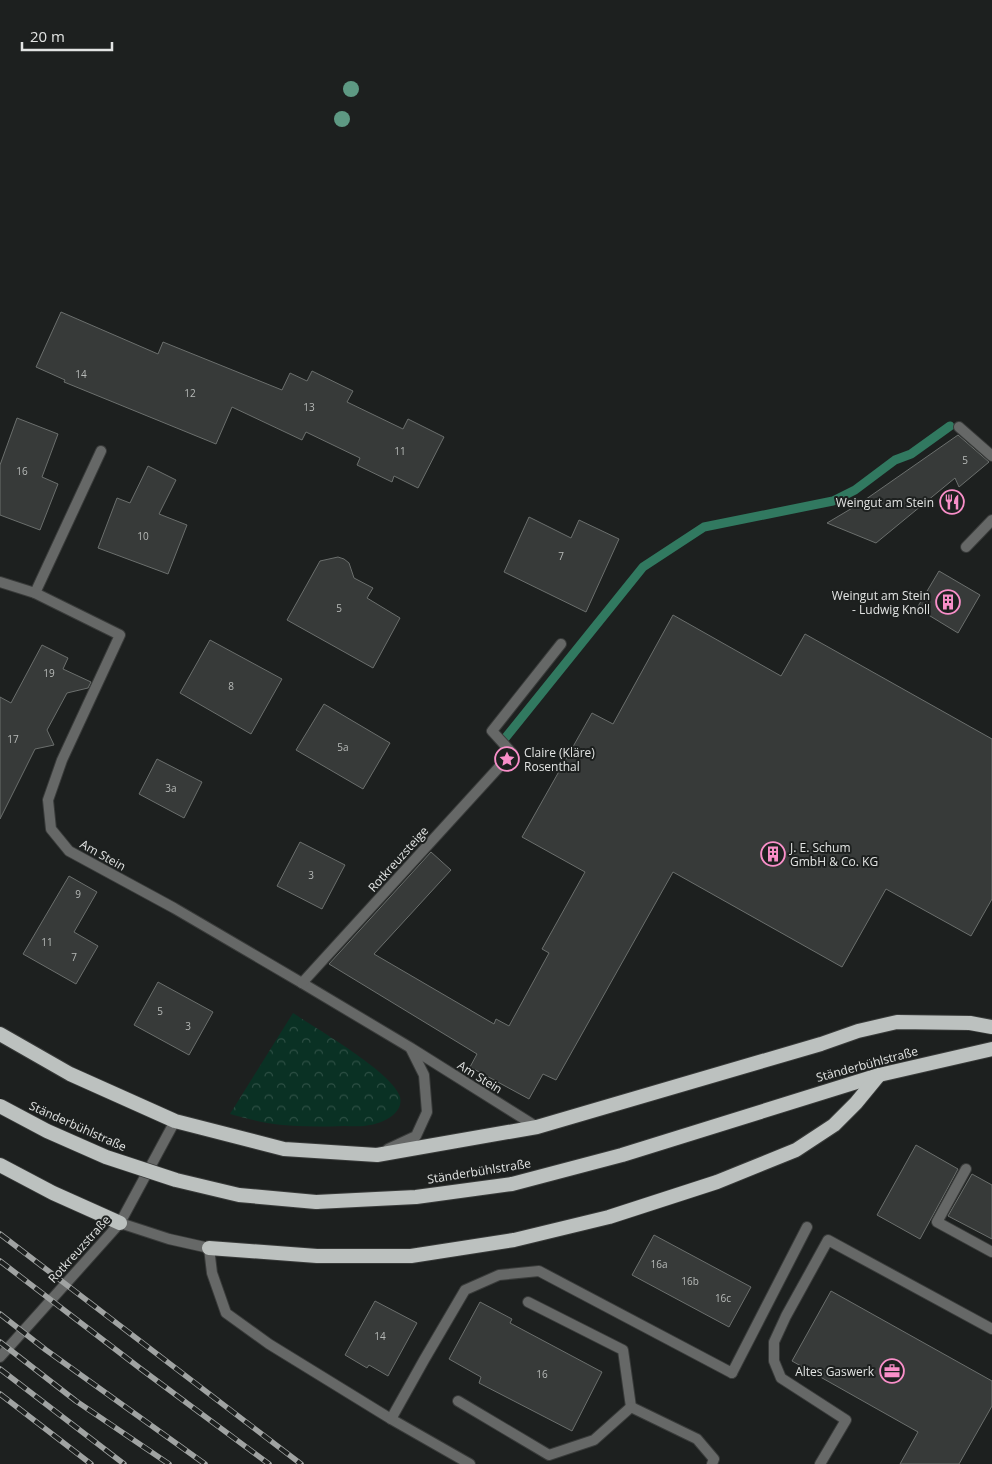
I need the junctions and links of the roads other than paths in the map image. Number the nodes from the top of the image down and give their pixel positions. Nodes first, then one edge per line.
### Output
1 (959, 427) dead end
2 (101, 451) dead end
3 (992, 456) edge
4 (992, 520) edge
5 (966, 548) dead end
6 (0, 582) edge
7 (35, 593) junction
8 (561, 644) dead end
9 (302, 983) junction
10 (992, 1027) edge
11 (0, 1034) edge
12 (411, 1048) junction
13 (992, 1049) edge
14 (878, 1074) junction
15 (0, 1106) edge
16 (175, 1121) junction
17 (537, 1127) junction
18 (377, 1155) junction
19 (0, 1165) edge
20 (966, 1169) dead end
21 (120, 1223) junction
22 (807, 1227) dead end
23 (209, 1248) junction
24 (992, 1252) edge
25 (528, 1302) dead end
26 (992, 1328) edge
27 (0, 1357) edge
28 (458, 1401) dead end
29 (631, 1407) junction
30 (391, 1419) junction
31 (470, 1464) edge
32 (712, 1464) edge
33 (820, 1464) edge

1 - 3 street
2 - 7 street
4 - 5 street
6 - 7 street, Am Stein
7 - 9 street, Am Stein
8 - 9 street, Rotkreuzsteige
9 - 12 street, Am Stein
10 - 17 highway
11 - 16 highway
12 - 17 street, Am Stein
12 - 18 street
13 - 14 highway, Ständerbühlstraße
14 - 15 highway, Ständerbühlstraße, bridge
14 - 23 highway
16 - 18 highway
16 - 21 street, Rotkreuzstraße
17 - 18 highway
19 - 21 highway
20 - 24 street
21 - 23 street
21 - 27 street, Rotkreuzstraße
22 - 30 street
23 - 30 street
25 - 29 street
26 - 33 street
28 - 29 street
29 - 32 street
30 - 31 street

